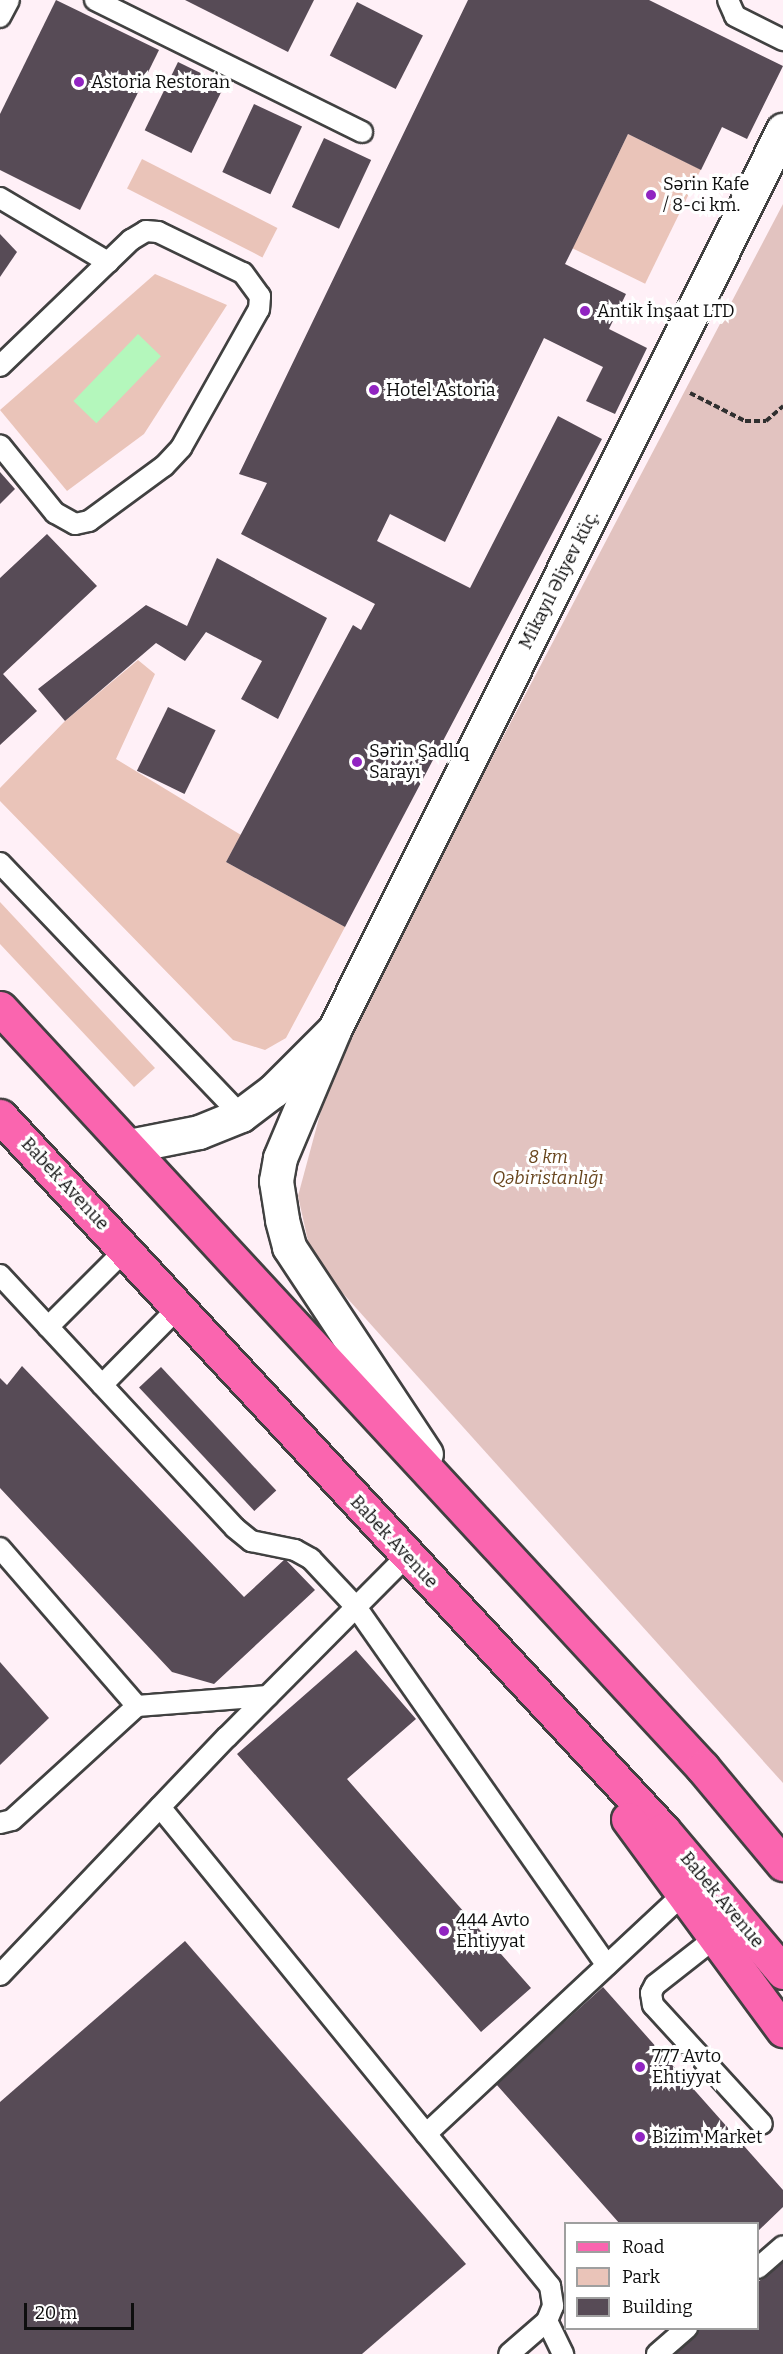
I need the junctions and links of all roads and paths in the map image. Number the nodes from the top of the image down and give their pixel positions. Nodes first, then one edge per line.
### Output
1 (9, 0) edge
2 (95, 0) edge
3 (728, 0) edge
4 (0, 17) edge
5 (783, 40) edge
6 (783, 130) edge
7 (362, 132) dead end
8 (0, 198) edge
9 (108, 262) junction
10 (0, 366) edge
11 (660, 378) junction
12 (783, 406) edge
13 (0, 445) edge
14 (0, 863) edge
15 (0, 1008) edge
16 (334, 1030) junction
17 (241, 1115) junction
18 (0, 1116) edge
19 (129, 1146) junction
20 (126, 1249) junction
21 (0, 1275) edge
22 (179, 1307) junction
23 (48, 1327) junction
24 (102, 1385) junction
25 (456, 1501) junction
26 (0, 1548) edge
27 (407, 1556) junction
28 (356, 1607) junction
29 (535, 1692) junction
30 (268, 1696) junction
31 (137, 1706) junction
32 (703, 1768) junction
33 (160, 1807) junction
34 (0, 1823) edge
35 (783, 1851) edge
36 (783, 1864) edge
37 (683, 1894) junction
38 (715, 1938) junction
39 (607, 1965) junction
40 (783, 1972) edge
41 (0, 1975) edge
42 (783, 2031) edge
43 (762, 2124) dead end
44 (426, 2134) junction
45 (783, 2246) edge
46 (759, 2267) edge
47 (547, 2321) junction
48 (685, 2330) edge
49 (509, 2354) edge
50 (563, 2354) edge
51 (657, 2354) edge

1 - 4 lane
2 - 7 lane
3 - 5 lane
6 - 11 street, Mikayıl Əliyev küç.
8 - 9 lane
9 - 10 lane
9 - 13 lane
11 - 12 path
11 - 16 street, Mikayıl Əliyev küç.
14 - 17 lane
15 - 19 main road
16 - 17 street
16 - 25 street
17 - 19 street
18 - 20 main road, Babek Avenue
19 - 25 main road
20 - 22 main road, Babek Avenue
20 - 23 lane
21 - 23 lane
22 - 24 lane
22 - 27 main road, Babek Avenue
23 - 24 lane
24 - 28 lane
25 - 32 main road
26 - 31 lane
27 - 28 lane
27 - 29 main road, Babek Avenue
28 - 30 lane
28 - 39 lane
29 - 37 main road
29 - 40 main road, Babek Avenue
30 - 31 lane
30 - 33 lane
31 - 34 lane
32 - 35 main road
32 - 36 main road
33 - 41 lane
33 - 44 lane
37 - 38 main road
37 - 39 lane
38 - 42 main road
38 - 43 lane
39 - 44 lane
44 - 47 lane
45 - 46 lane
47 - 49 lane
47 - 50 lane
48 - 51 lane

